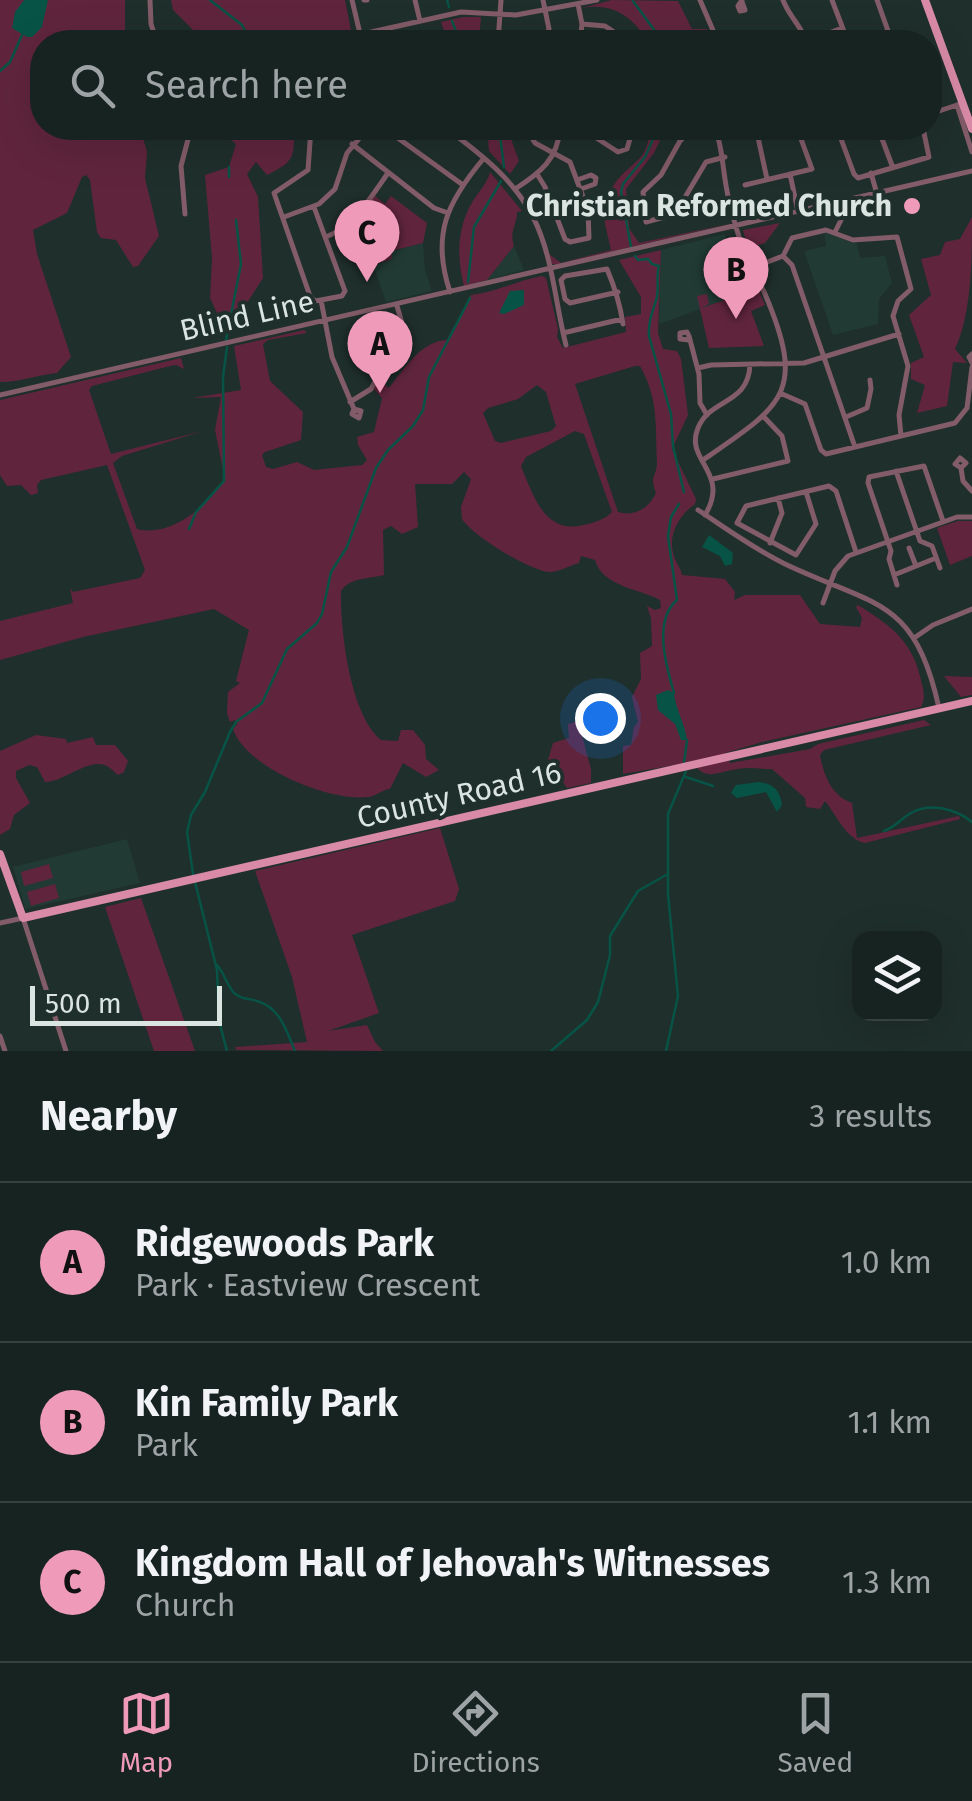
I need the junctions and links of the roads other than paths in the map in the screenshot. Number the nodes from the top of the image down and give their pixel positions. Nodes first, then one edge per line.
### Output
1 (150, 0) edge
2 (352, 0) edge
3 (415, 0) edge
4 (501, 0) edge
5 (543, 0) edge
6 (597, 0) edge
7 (700, 0) edge
8 (784, 0) edge
9 (844, 0) edge
10 (877, 0) edge
11 (925, 0) edge
12 (833, 2) edge
13 (578, 4) junction
14 (546, 10) junction
15 (500, 15) junction
16 (420, 21) junction
17 (582, 24) junction
18 (842, 28) joint
19 (153, 30) edge
20 (357, 30) edge
21 (380, 30) edge
22 (499, 30) edge
23 (549, 30) edge
24 (581, 30) edge
25 (610, 30) edge
26 (713, 30) edge
27 (802, 30) edge
28 (837, 30) edge
29 (888, 30) edge
30 (935, 30) edge
31 (942, 51) edge
32 (960, 104) junction
33 (942, 110) edge
34 (972, 129) edge
35 (188, 140) edge
36 (311, 140) edge
37 (356, 140) edge
38 (400, 140) edge
39 (461, 140) edge
40 (531, 140) edge
41 (558, 140) edge
42 (597, 140) edge
43 (629, 140) edge
44 (681, 140) edge
45 (719, 140) edge
46 (759, 140) edge
47 (801, 140) edge
48 (842, 140) edge
49 (882, 140) edge
50 (925, 140) edge
51 (352, 144) junction
52 (555, 152) junction
53 (972, 152) edge
54 (724, 157) junction
55 (484, 158) junction
56 (892, 168) junction
57 (972, 172) edge
58 (388, 173) junction
59 (537, 174) junction
60 (790, 174) junction
61 (871, 174) junction
62 (767, 179) junction
63 (577, 180) junction
64 (462, 185) junction
65 (745, 185) dead end
66 (515, 189) junction
67 (581, 189) junction
68 (877, 194) junction
69 (842, 202) junction
70 (314, 206) junction
71 (798, 212) junction
72 (185, 214) dead end
73 (448, 214) junction
74 (284, 217) junction
75 (736, 226) junction
76 (835, 233) junction
77 (326, 236) junction
78 (783, 256) junction
79 (752, 268) junction
80 (549, 271) junction
81 (618, 292) junction
82 (450, 293) junction
83 (321, 300) junction
84 (396, 306) junction
85 (326, 321) junction
86 (563, 332) junction
87 (899, 334) junction
88 (362, 338) dead end
89 (689, 340) dead end
90 (566, 345) dead end
91 (972, 354) edge
92 (824, 355) junction
93 (750, 364) junction
94 (786, 364) junction
95 (972, 365) edge
96 (384, 366) junction
97 (698, 368) junction
98 (870, 380) dead end
99 (780, 394) junction
100 (0, 396) edge
101 (707, 415) junction
102 (764, 417) junction
103 (846, 417) junction
104 (901, 436) junction
105 (854, 446) junction
106 (703, 460) junction
107 (961, 468) dead end
108 (896, 471) junction
109 (713, 479) junction
110 (972, 491) edge
111 (806, 492) junction
112 (778, 498) junction
113 (972, 517) edge
114 (943, 522) junction
115 (916, 530) junction
116 (888, 540) junction
117 (770, 544) junction
118 (909, 548) dead end
119 (856, 552) junction
120 (936, 558) junction
121 (916, 566) junction
122 (940, 568) dead end
123 (894, 575) junction
124 (831, 582) junction
125 (897, 585) dead end
126 (824, 604) dead end
127 (972, 609) edge
128 (914, 638) junction
129 (972, 701) edge
130 (939, 708) junction
131 (0, 854) edge
132 (23, 918) junction
133 (0, 924) edge
134 (0, 1036) edge
135 (4, 1051) edge
136 (66, 1051) edge

1 - 19 street
2 - 20 street
3 - 16 street
4 - 15 street
5 - 14 street
6 - 13 street
7 - 26 street
8 - 27 street
9 - 12 street
10 - 29 street
11 - 30 main road
12 - 18 street
13 - 14 street
13 - 17 street
14 - 15 street
14 - 23 street
15 - 16 street
15 - 22 street
16 - 21 street
17 - 24 street
17 - 25 street
18 - 28 street
31 - 32 main road
32 - 33 street
32 - 34 main road
32 - 53 street
35 - 72 street
36 - 74 street
37 - 51 street
38 - 64 street
39 - 55 street
40 - 52 street
41 - 52 street
42 - 43 street
44 - 54 street
45 - 54 street
46 - 62 street
47 - 60 street
48 - 61 street
49 - 56 street
50 - 56 street
51 - 58 street
51 - 70 street
52 - 59 street
52 - 63 street
54 - 75 street
55 - 64 street
55 - 66 street
56 - 61 street
57 - 68 street, Blind Line
58 - 73 street
58 - 77 street
59 - 66 street
59 - 67 street
60 - 62 street
60 - 71 street
61 - 68 street
62 - 65 street
63 - 67 street
63 - 67 street
64 - 73 street
66 - 80 street
68 - 69 street, Blind Line
69 - 71 street, Blind Line
69 - 76 street
70 - 74 street
70 - 77 street
71 - 75 street, Blind Line
73 - 82 street
74 - 83 street
75 - 79 street
75 - 80 street, Blind Line
76 - 78 street
76 - 87 street
77 - 83 street
78 - 79 street
78 - 92 street
79 - 94 street
80 - 82 street, Blind Line
80 - 86 street
81 - 81 street
81 - 86 street
82 - 84 street, Blind Line
83 - 85 street
84 - 85 street, Blind Line
84 - 96 street
85 - 96 street
85 - 100 street, Blind Line
86 - 90 street
87 - 92 street
87 - 104 street
88 - 96 street
89 - 97 street
91 - 95 street
92 - 94 street
92 - 103 street
93 - 94 street
93 - 97 street
93 - 101 street
94 - 99 street
95 - 104 street
97 - 101 street
98 - 103 street
99 - 102 street
99 - 105 street
101 - 106 street
102 - 106 street
102 - 109 street
103 - 105 street
104 - 105 street
106 - 109 street
107 - 110 street
108 - 114 street
108 - 115 street
108 - 116 street
109 - 124 street
111 - 112 street
111 - 117 street
111 - 119 street
112 - 117 street
112 - 117 street
113 - 114 street
114 - 115 street
115 - 116 street
115 - 120 street
116 - 119 street
116 - 123 street
118 - 121 street
119 - 124 street
120 - 121 street
120 - 122 street
121 - 123 street
123 - 125 street
124 - 126 street
124 - 128 street
127 - 128 street
128 - 130 street
129 - 130 main road, County Road 16
130 - 132 main road, County Road 16
131 - 132 main road
132 - 133 street
132 - 136 street
134 - 135 street

